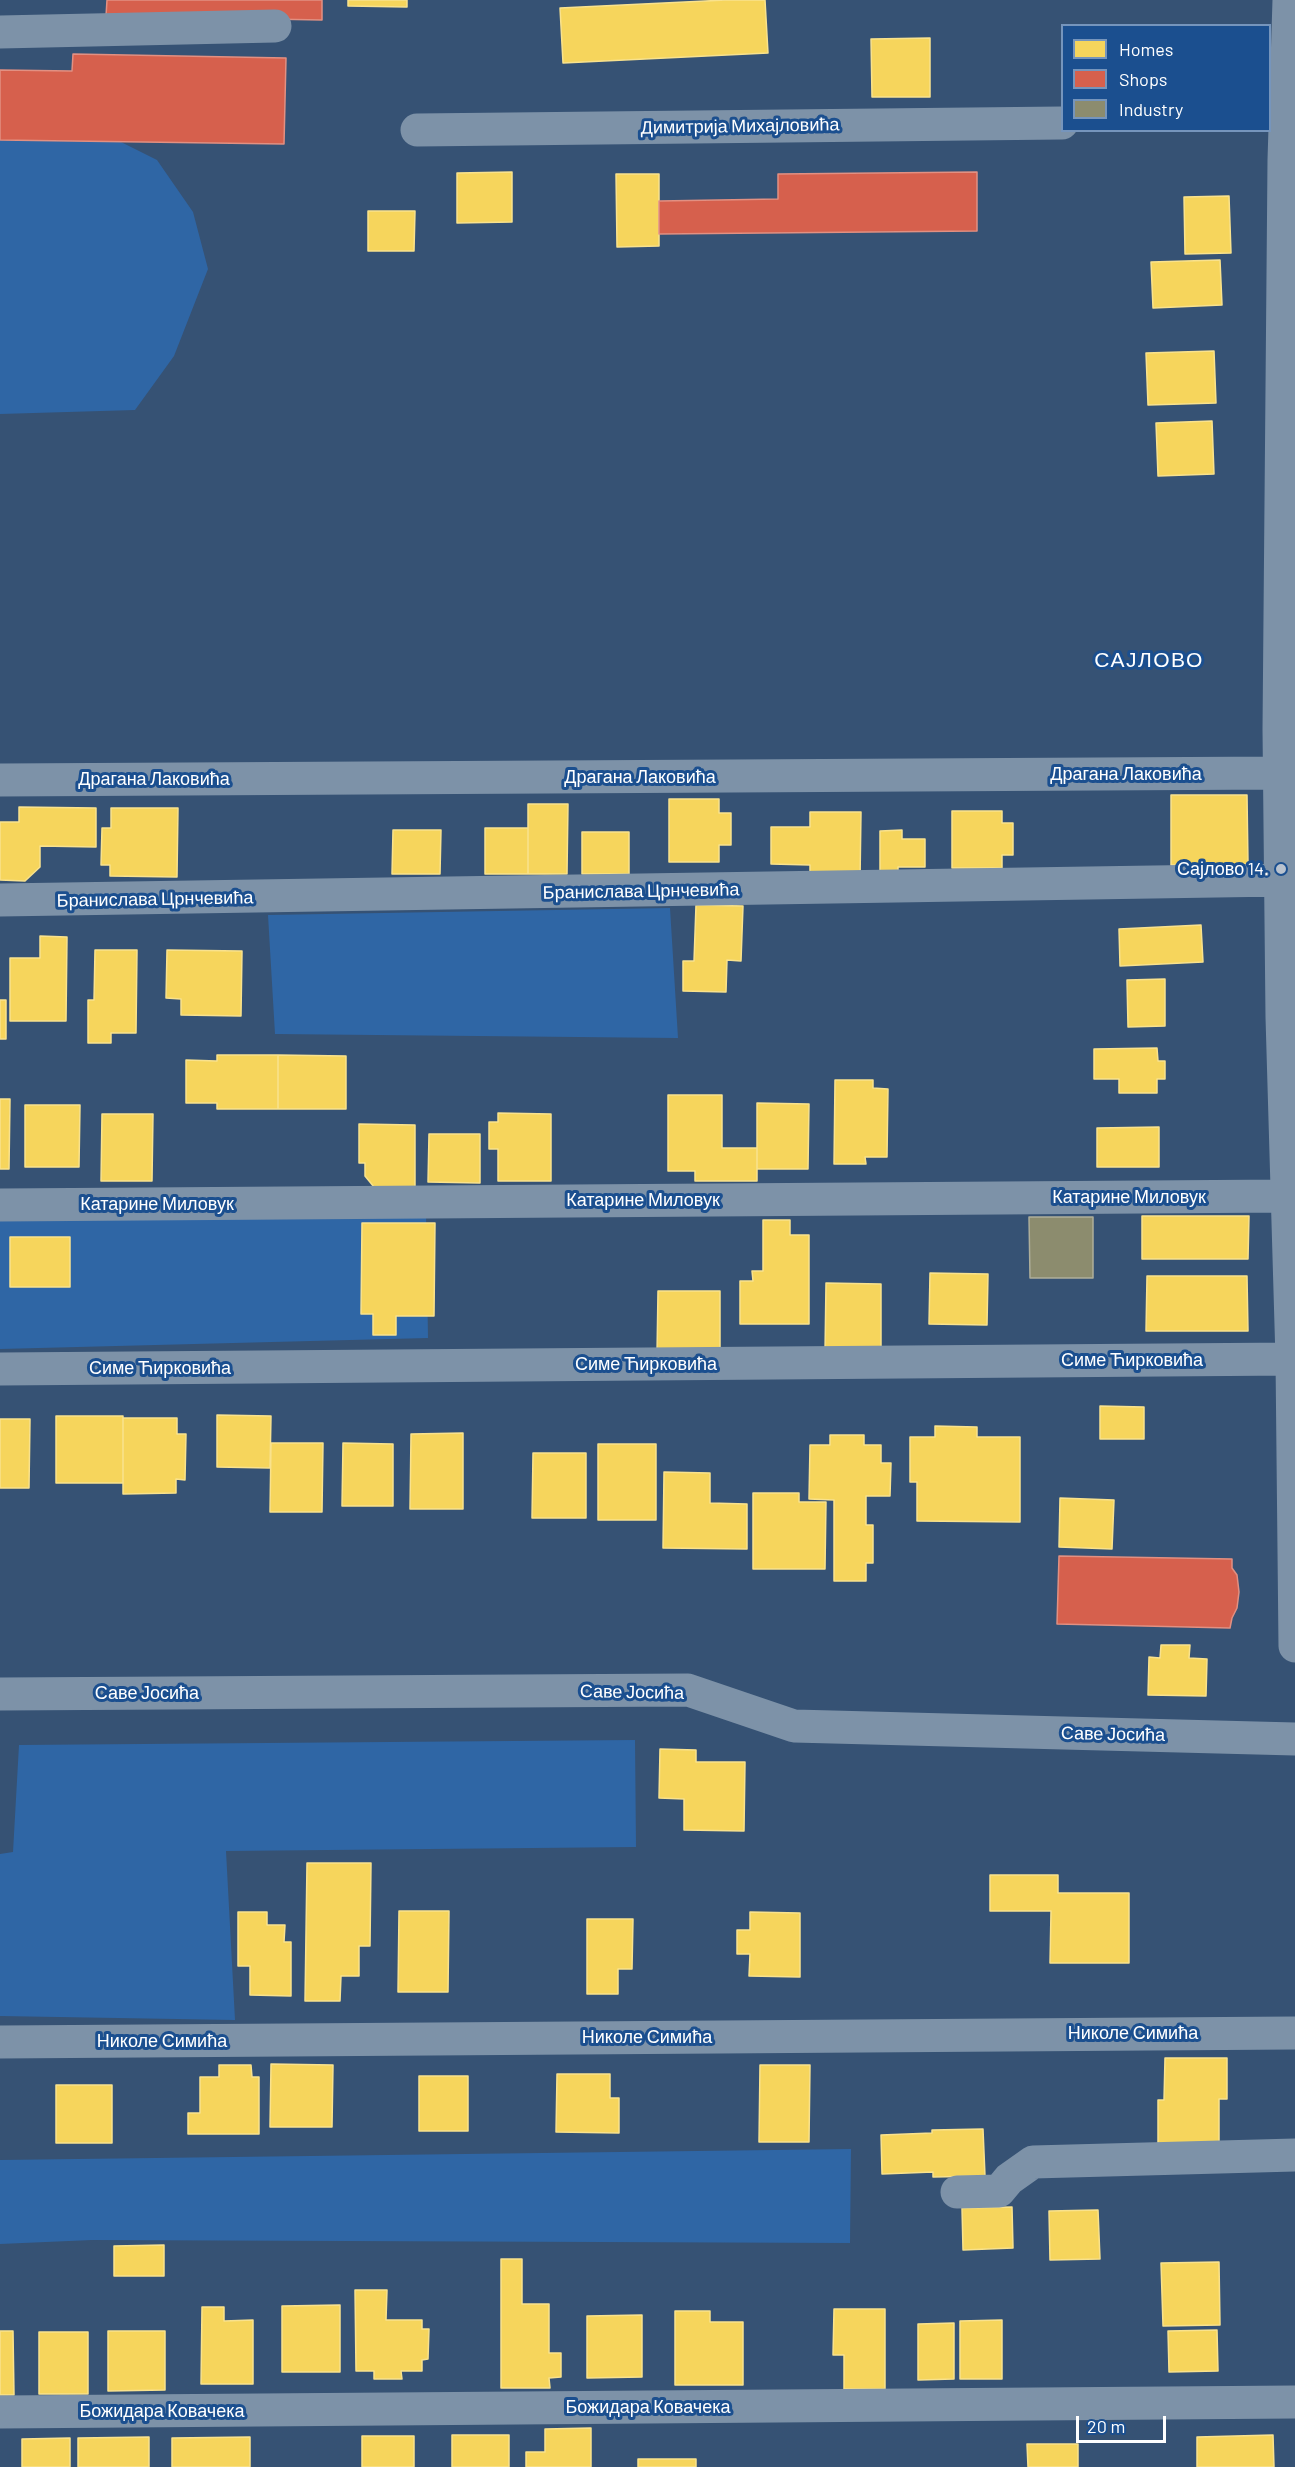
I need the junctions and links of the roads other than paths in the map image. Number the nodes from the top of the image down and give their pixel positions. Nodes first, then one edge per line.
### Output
1 (1289, 0) edge
2 (275, 26) dead end
3 (0, 32) edge
4 (1278, 121) edge
5 (1061, 123) edge
6 (417, 130) dead end
7 (1289, 160) edge
8 (1287, 450) edge
9 (1280, 773) junction
10 (0, 780) edge
11 (1281, 880) junction
12 (0, 900) edge
13 (1288, 1018) edge
14 (1290, 1133) edge
15 (1286, 1196) junction
16 (0, 1205) edge
17 (1293, 1326) edge
18 (1292, 1359) junction
19 (0, 1369) edge
20 (1295, 1646) edge
21 (0, 1694) edge
22 (1295, 1738) edge
23 (1295, 2032) edge
24 (0, 2042) edge
25 (1295, 2155) edge
26 (957, 2192) dead end
27 (1295, 2402) edge
28 (0, 2412) edge

1 - 4 street
2 - 3 street
4 - 7 street
5 - 6 street, Димитрија Михајловића
7 - 8 street
8 - 9 street
9 - 10 street, Драгана Лаковића
9 - 11 street
11 - 12 street, Бранислава Црнчевића
11 - 13 street
13 - 14 street
14 - 15 street
15 - 16 street, Катарине Миловук
15 - 17 street
17 - 18 street
18 - 19 street, Симе Ћирковића
18 - 20 street
21 - 22 street, Саве Јосића
23 - 24 street, Николе Симића
25 - 26 street
27 - 28 street, Божидара Ковачека

